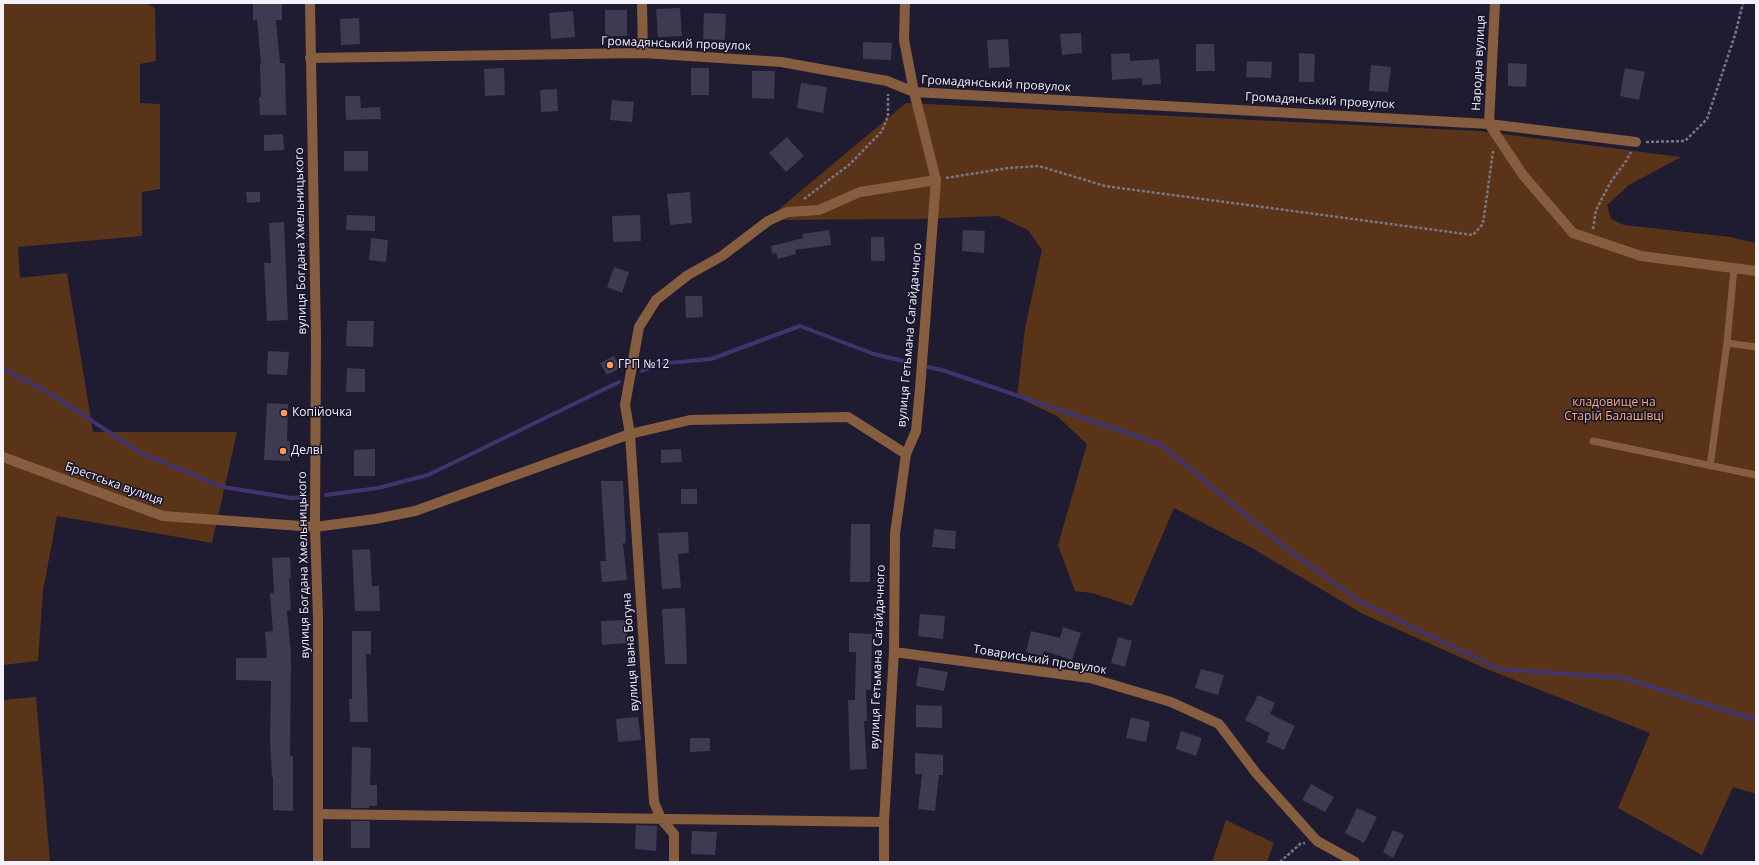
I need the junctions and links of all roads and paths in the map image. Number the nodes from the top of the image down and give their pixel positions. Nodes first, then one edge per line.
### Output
1 (310, 3) edge
2 (642, 3) edge
3 (905, 3) edge
4 (1495, 3) edge
5 (1743, 3) edge
6 (643, 53) junction
7 (310, 58) junction
8 (887, 81) junction
9 (914, 92) junction
10 (1489, 124) junction
11 (1636, 142) junction
12 (1492, 144) dead end
13 (936, 180) junction
14 (787, 212) junction
15 (1591, 239) junction
16 (1734, 268) junction
17 (1756, 270) edge
18 (1727, 344) junction
19 (1756, 346) edge
20 (630, 434) junction
21 (1593, 441) dead end
22 (906, 454) junction
23 (3, 457) edge
24 (1710, 466) junction
25 (1756, 475) edge
26 (315, 527) junction
27 (894, 652) junction
28 (318, 814) junction
29 (661, 818) junction
30 (884, 822) junction
31 (1318, 841) junction
32 (318, 862) edge
33 (674, 862) edge
34 (884, 862) edge
35 (1280, 862) edge
36 (1355, 862) edge

1 - 7 street, вулиця Богдана Хмельницького
2 - 6 street
3 - 9 street, вулиця Гетьмана Сагайдачного
4 - 10 street, Народна вулиця
5 - 11 path
6 - 7 street, Громадянський провулок
6 - 8 street, Громадянський провулок
7 - 26 street, вулиця Богдана Хмельницького
8 - 9 street, Громадянський провулок
8 - 14 path
9 - 10 street, Громадянський провулок
9 - 13 street, вулиця Гетьмана Сагайдачного
10 - 11 street, Громадянський провулок
10 - 15 street
11 - 15 path
12 - 13 path
13 - 14 street
13 - 22 street, вулиця Гетьмана Сагайдачного
14 - 20 street
15 - 16 street
16 - 17 street
16 - 18 lane
18 - 19 lane
18 - 24 lane
20 - 22 street, Брестська вулиця
20 - 26 street, Брестська вулиця
20 - 29 street, вулиця Івана Богуна
21 - 24 lane
22 - 27 street, вулиця Гетьмана Сагайдачного
23 - 26 street, Брестська вулиця
24 - 25 lane
26 - 28 street, вулиця Богдана Хмельницького
27 - 30 street, вулиця Гетьмана Сагайдачного
27 - 31 street, Товариський провулок
28 - 29 street
28 - 32 street, вулиця Богдана Хмельницького
29 - 30 street
29 - 33 street, вулиця Івана Богуна
30 - 34 street, вулиця Гетьмана Сагайдачного
31 - 35 path
31 - 36 street, Товариський провулок

